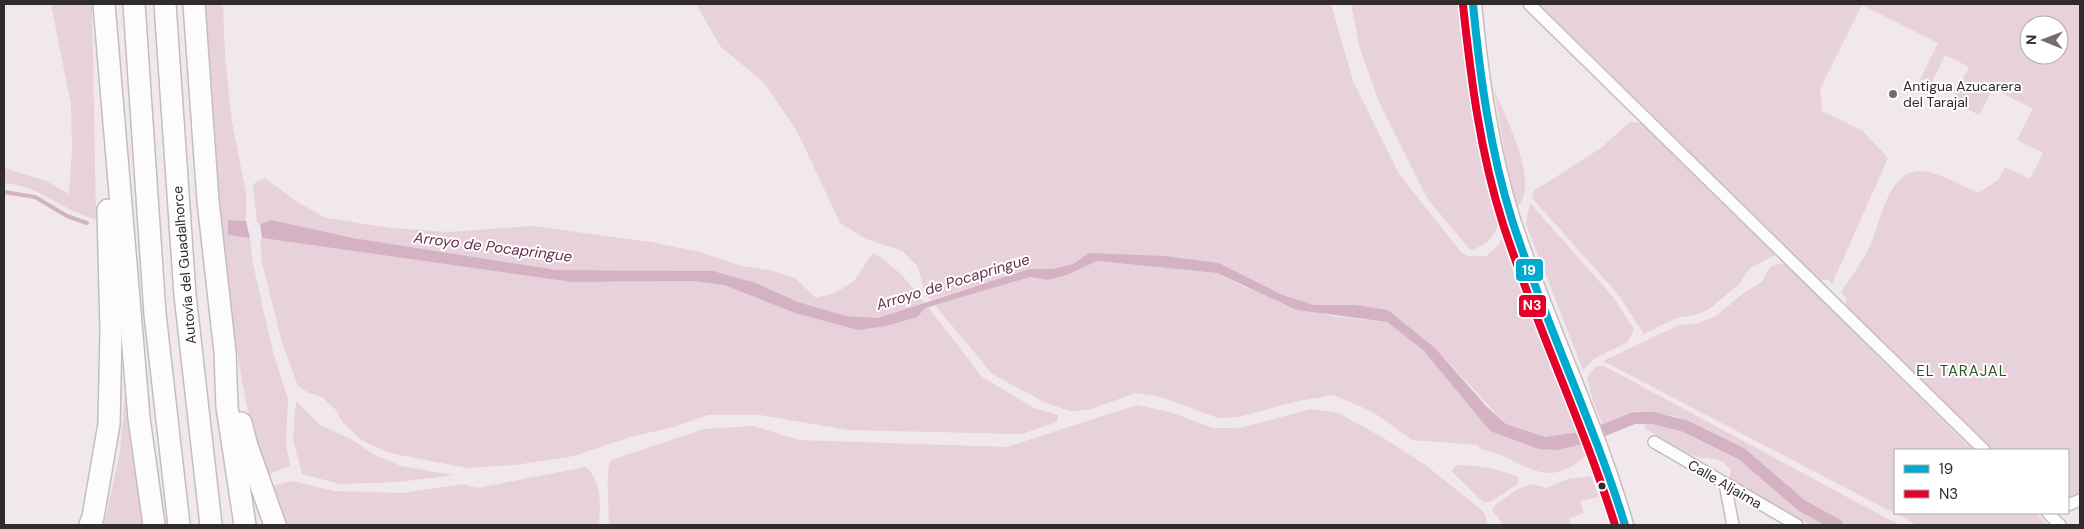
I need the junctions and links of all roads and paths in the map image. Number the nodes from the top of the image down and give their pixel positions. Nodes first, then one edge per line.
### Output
1 (104, 4) edge
2 (134, 4) edge
3 (165, 4) edge
4 (194, 4) edge
5 (1473, 4) edge
6 (1529, 4) edge
7 (106, 32) junction
8 (225, 352) junction
9 (1654, 442) dead end
10 (1983, 449) edge
11 (1725, 484) junction
12 (2051, 514) edge
13 (90, 525) edge
14 (154, 525) edge
15 (179, 525) edge
16 (211, 525) edge
17 (245, 525) edge
18 (275, 525) edge
19 (1625, 525) edge
20 (1733, 525) edge
21 (1796, 525) edge
22 (2060, 525) edge

1 - 7 highway
2 - 15 highway
3 - 16 highway, Autovía del Guadalhorce
4 - 8 highway
5 - 19 main road
6 - 10 street
7 - 13 highway
7 - 14 highway
8 - 17 highway
8 - 18 highway
9 - 11 street, Calle Aljaima
11 - 20 street
11 - 21 street, Calle Aljaima
12 - 22 street

